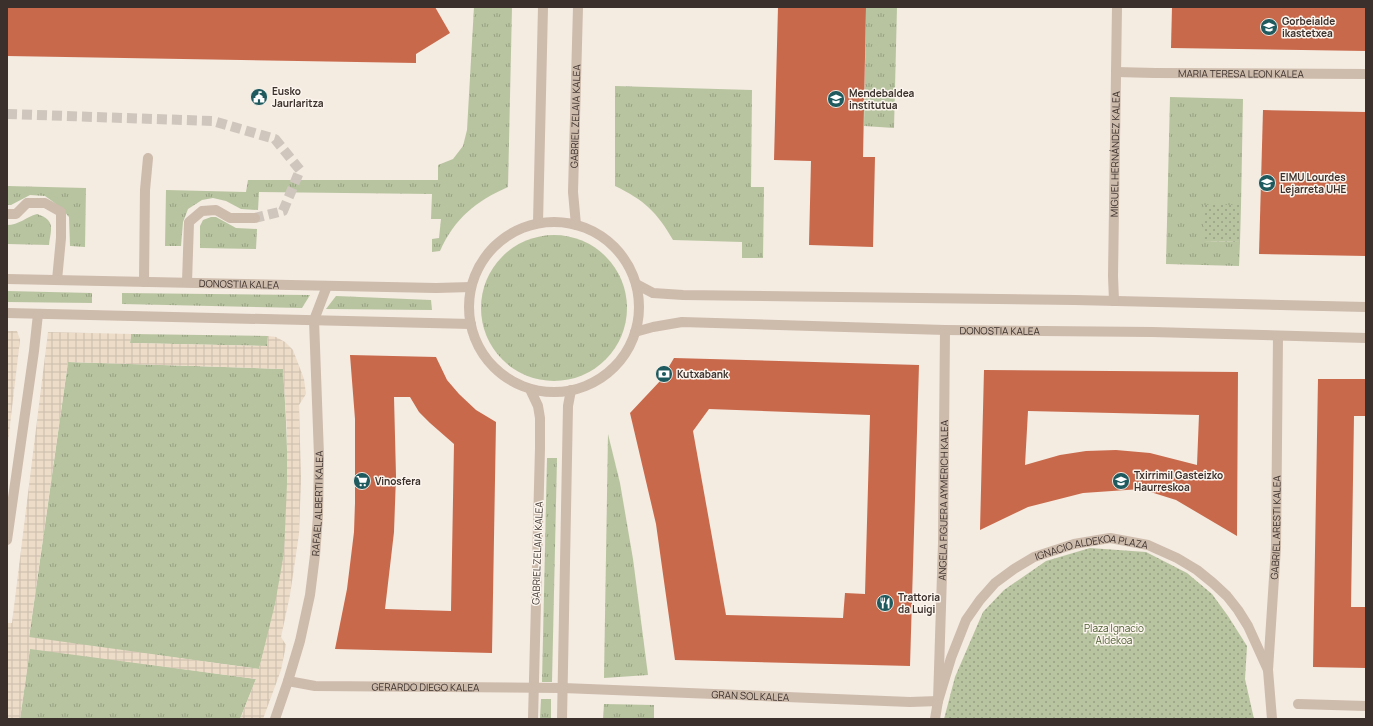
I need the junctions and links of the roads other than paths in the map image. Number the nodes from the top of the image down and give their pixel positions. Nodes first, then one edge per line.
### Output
1 (542, 7) edge
2 (578, 7) edge
3 (1117, 7) edge
4 (1116, 72) junction
5 (1366, 74) edge
6 (148, 158) dead end
7 (7, 214) edge
8 (255, 218) tunnel mouth
9 (538, 223) junction
10 (576, 225) junction
11 (7, 279) edge
12 (57, 280) junction
13 (144, 282) junction
14 (187, 282) junction
15 (636, 284) junction
16 (327, 286) junction
17 (471, 287) junction
18 (1114, 301) junction
19 (1366, 306) edge
20 (7, 313) edge
21 (38, 314) junction
22 (314, 320) junction
23 (470, 324) junction
24 (945, 330) junction
25 (635, 332) junction
26 (1278, 336) junction
27 (1366, 338) edge
28 (530, 389) junction
29 (571, 390) junction
30 (7, 540) edge
31 (1268, 670) junction
32 (288, 681) junction
33 (534, 688) junction
34 (563, 688) junction
35 (938, 701) junction
36 (1298, 704) dead end
37 (1366, 706) edge
38 (275, 719) edge
39 (533, 719) edge
40 (562, 719) edge
41 (935, 719) edge
42 (1272, 719) edge

1 - 9 street
2 - 10 street, GABRIEL ZELAIA KALEA
3 - 4 street, MIGUEL HERNÁNDEZ KALEA
4 - 5 street, MARIA TERESA LEON KALEA
4 - 18 street, MIGUEL HERNÁNDEZ KALEA
6 - 13 street
7 - 12 street
8 - 14 street
9 - 10 street
9 - 17 street
10 - 15 street
11 - 12 street, DONOSTIA KALEA
12 - 13 street, DONOSTIA KALEA
13 - 14 street, DONOSTIA KALEA
14 - 16 street, DONOSTIA KALEA
15 - 18 street
15 - 25 street
16 - 17 street, DONOSTIA KALEA
16 - 22 street, RAFAEL ALBERTI KALEA
17 - 23 street
18 - 19 street
20 - 21 street
21 - 22 street
21 - 30 street
22 - 23 street
22 - 32 street, RAFAEL ALBERTI KALEA
23 - 28 street
24 - 25 street, DONOSTIA KALEA
24 - 26 street, DONOSTIA KALEA
24 - 35 street, ANGELA FIGUERA AYMERICH KALEA
25 - 29 street
26 - 27 street, DONOSTIA KALEA
26 - 31 street, GABRIEL ARESTI KALEA
28 - 29 street
28 - 33 street, GABRIEL ZELAIA KALEA
29 - 34 street
31 - 35 street, IGNACIO ALDEKOA PLAZA
31 - 42 street, GABRIEL ARESTI KALEA
32 - 33 street, GERARDO DIEGO KALEA
32 - 38 street, RAFAEL ALBERTI KALEA
33 - 34 street, GERARDO DIEGO KALEA
33 - 39 street, GABRIEL ZELAIA KALEA
34 - 35 street, GRAN SOL KALEA
34 - 40 street
35 - 41 street, ANGELA FIGUERA AYMERICH KALEA
36 - 37 street

